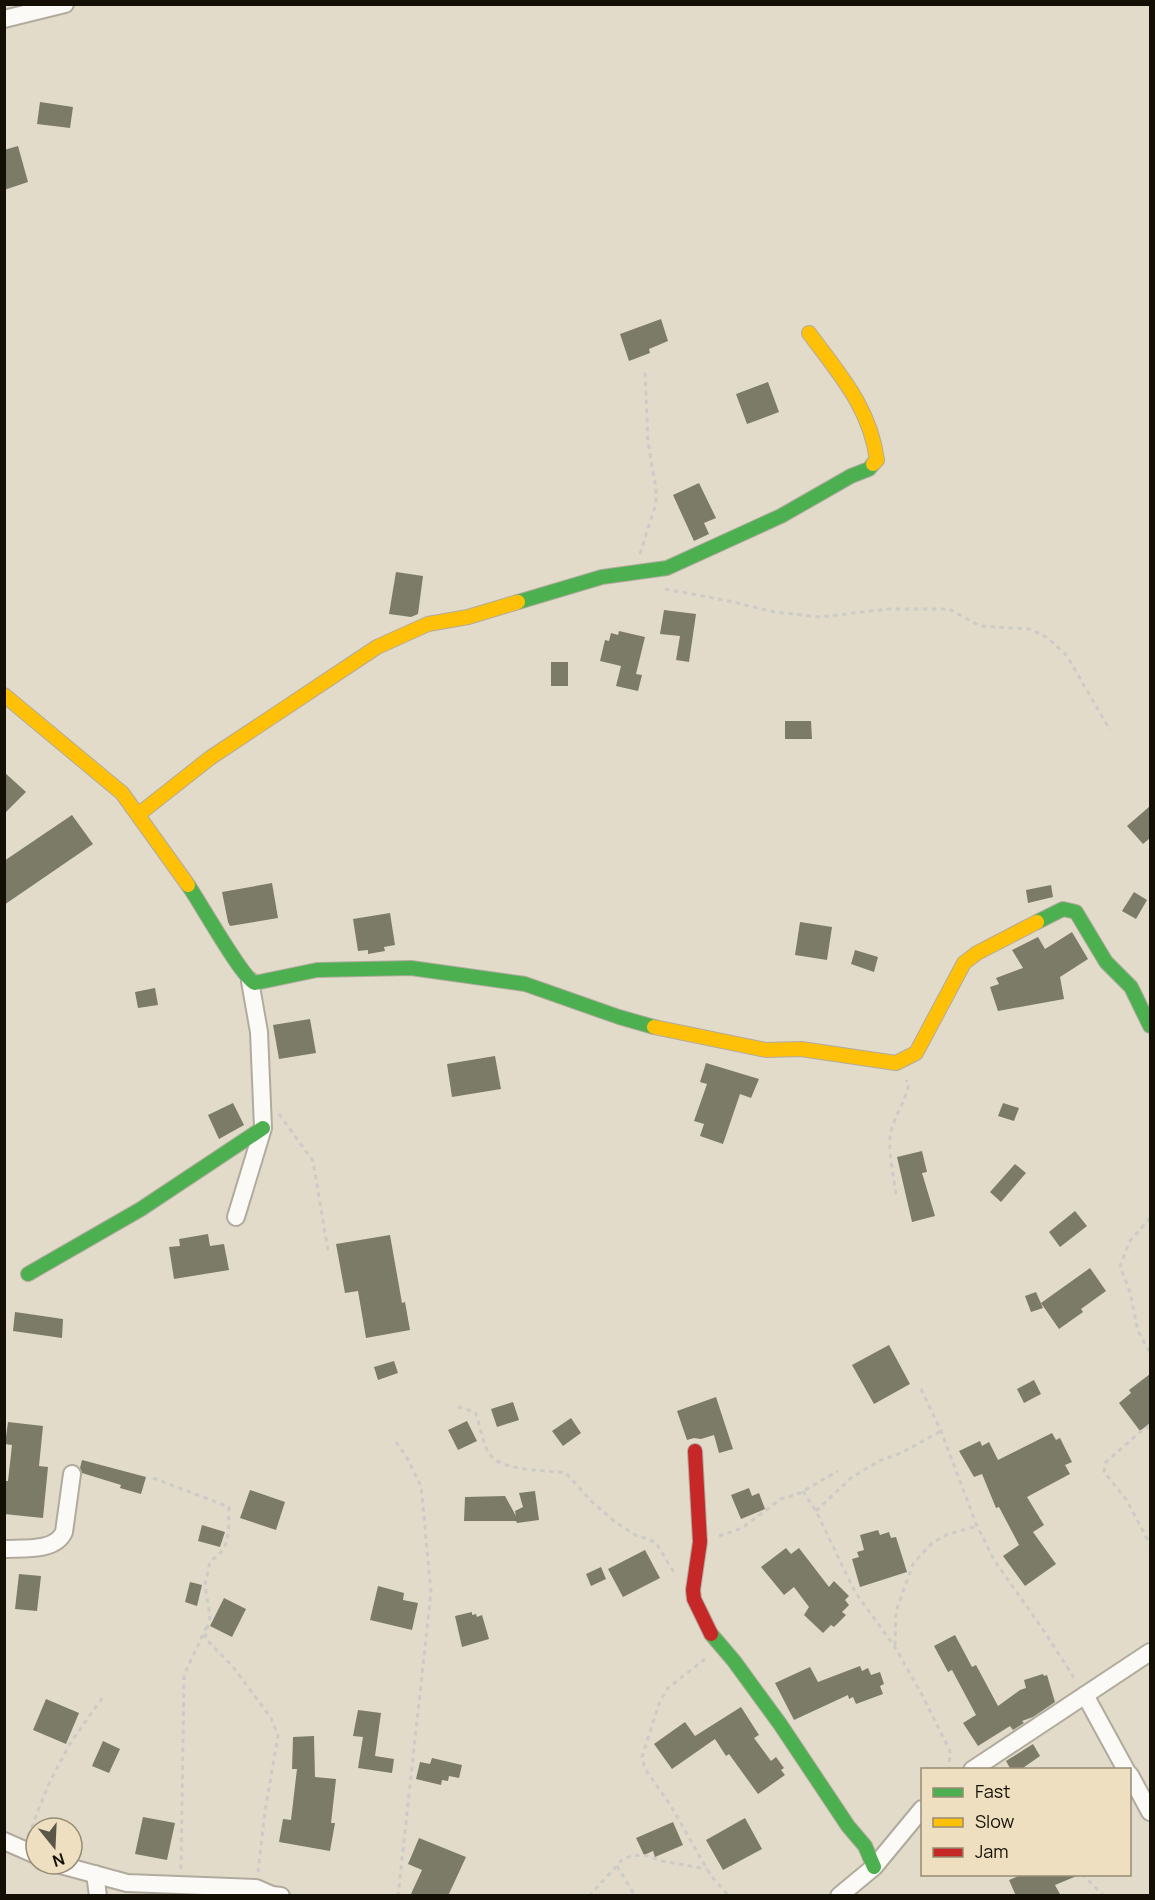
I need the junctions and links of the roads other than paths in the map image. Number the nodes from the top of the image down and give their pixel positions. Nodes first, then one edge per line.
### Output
1 (65, 4) edge
2 (4, 19) edge
3 (809, 333) dead end
4 (4, 695) edge
5 (139, 814) junction
6 (250, 981) junction
7 (1150, 1026) edge
8 (262, 1128) junction
9 (236, 1217) dead end
10 (28, 1274) dead end
11 (694, 1451) dead end
12 (72, 1474) dead end
13 (4, 1549) edge
14 (1150, 1652) edge
15 (1085, 1695) junction
16 (975, 1768) edge
17 (1125, 1768) edge
18 (1131, 1777) edge
19 (921, 1810) edge
20 (1150, 1812) edge
21 (4, 1841) edge
22 (24, 1849) edge
23 (874, 1867) junction
24 (84, 1871) edge
25 (95, 1874) junction
26 (98, 1896) edge
27 (281, 1896) edge
28 (840, 1896) edge

1 - 2 street
3 - 5 street
4 - 5 street
5 - 6 street
6 - 7 street
6 - 8 street
8 - 9 street
8 - 10 street
11 - 23 street
12 - 13 street
14 - 15 street
15 - 16 street
15 - 17 street
18 - 20 street
19 - 23 street
21 - 22 street
23 - 28 street
24 - 25 street
25 - 26 street
25 - 27 street

